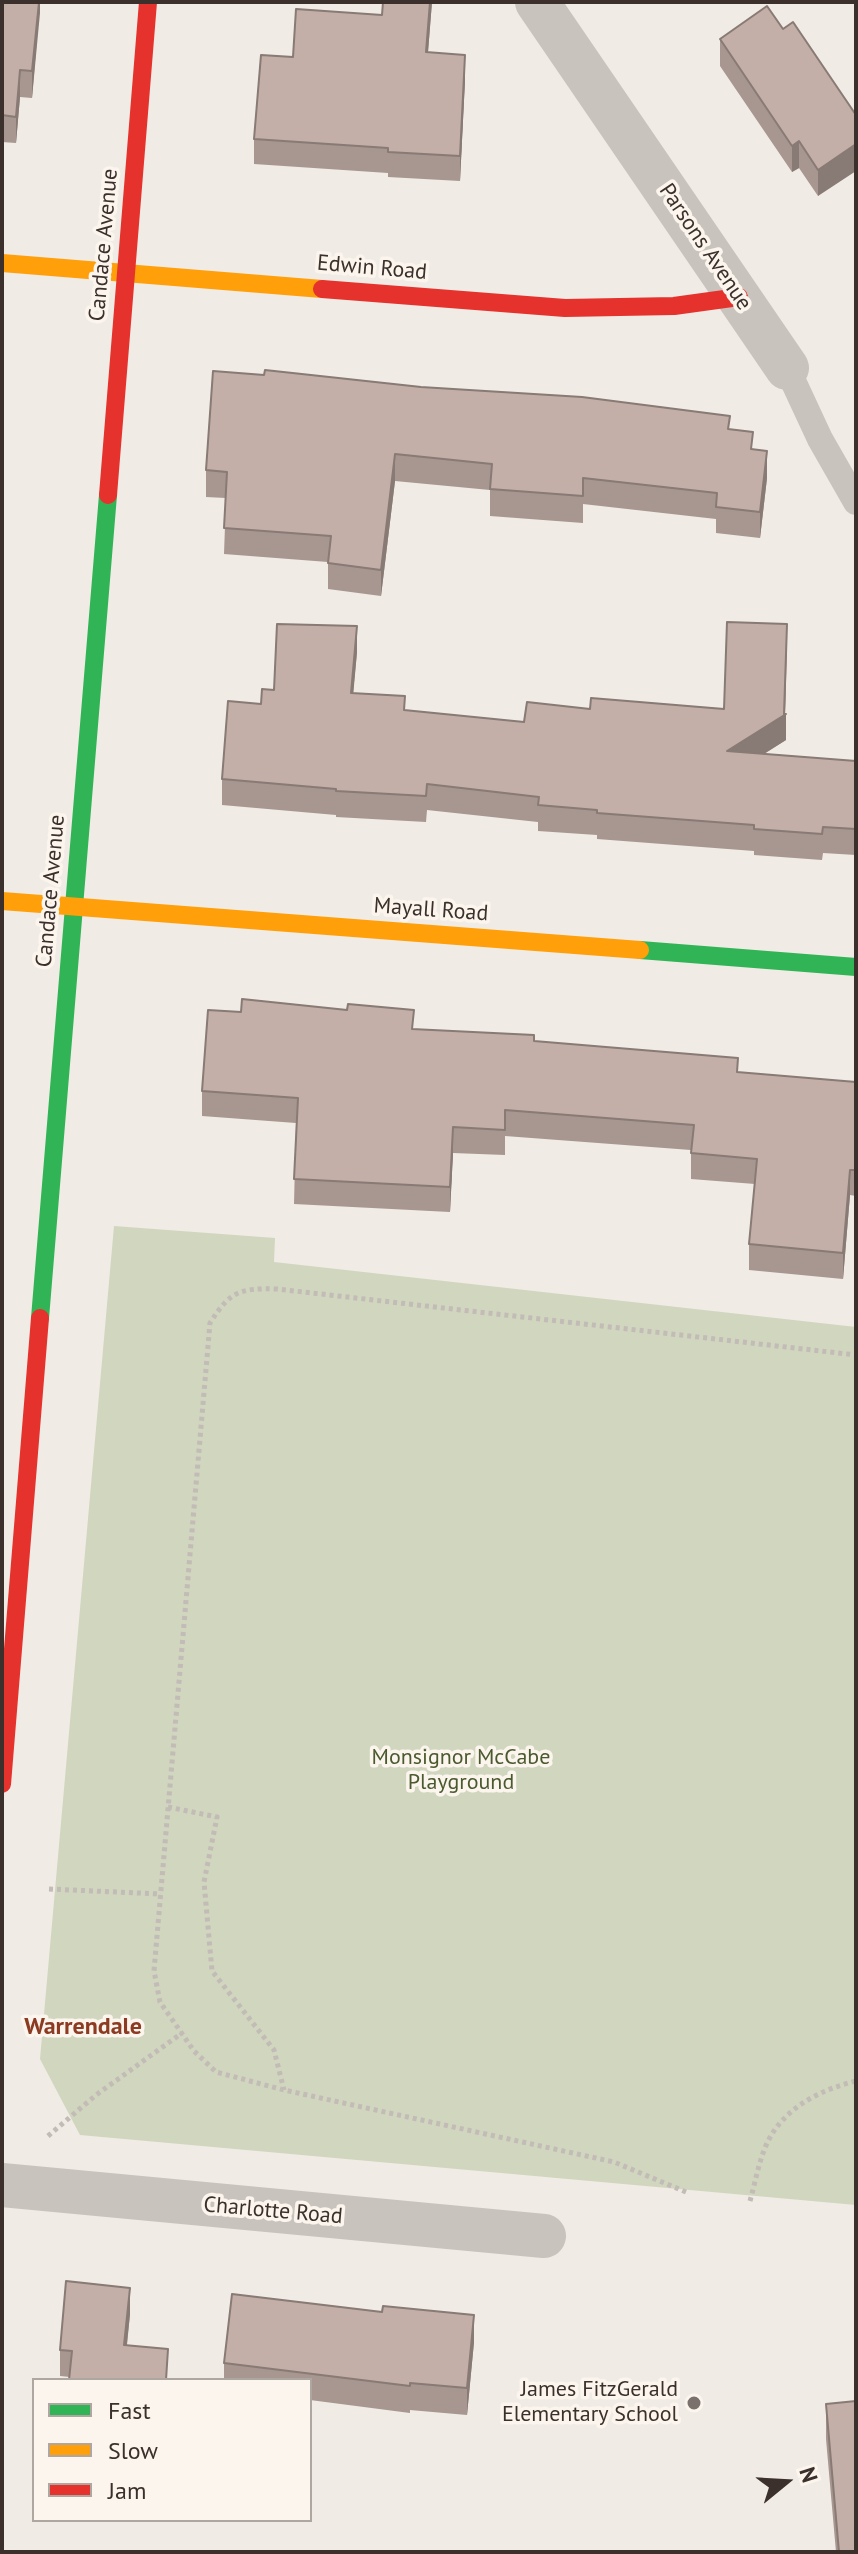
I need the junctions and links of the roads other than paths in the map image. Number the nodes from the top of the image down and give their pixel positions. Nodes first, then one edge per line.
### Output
1 (148, 2) edge
2 (537, 2) edge
3 (2, 263) edge
4 (125, 273) junction
5 (739, 297) junction
6 (787, 368) joint
7 (856, 502) edge
8 (2, 901) edge
9 (74, 907) junction
10 (856, 967) edge
11 (12, 1544) edge
12 (2, 1784) edge
13 (2, 2185) edge
14 (544, 2236) dead end

1 - 4 street, Candace Avenue
2 - 5 street, Parsons Avenue
3 - 4 street, Edwin Road
4 - 5 street, Edwin Road
4 - 9 street, Candace Avenue
5 - 6 street, Parsons Avenue
6 - 7 lane, Parsons Avenue
8 - 9 street, Mayall Road
9 - 10 street, Mayall Road
9 - 11 street, Candace Avenue
11 - 12 street, Candace Avenue
13 - 14 street, Charlotte Road

